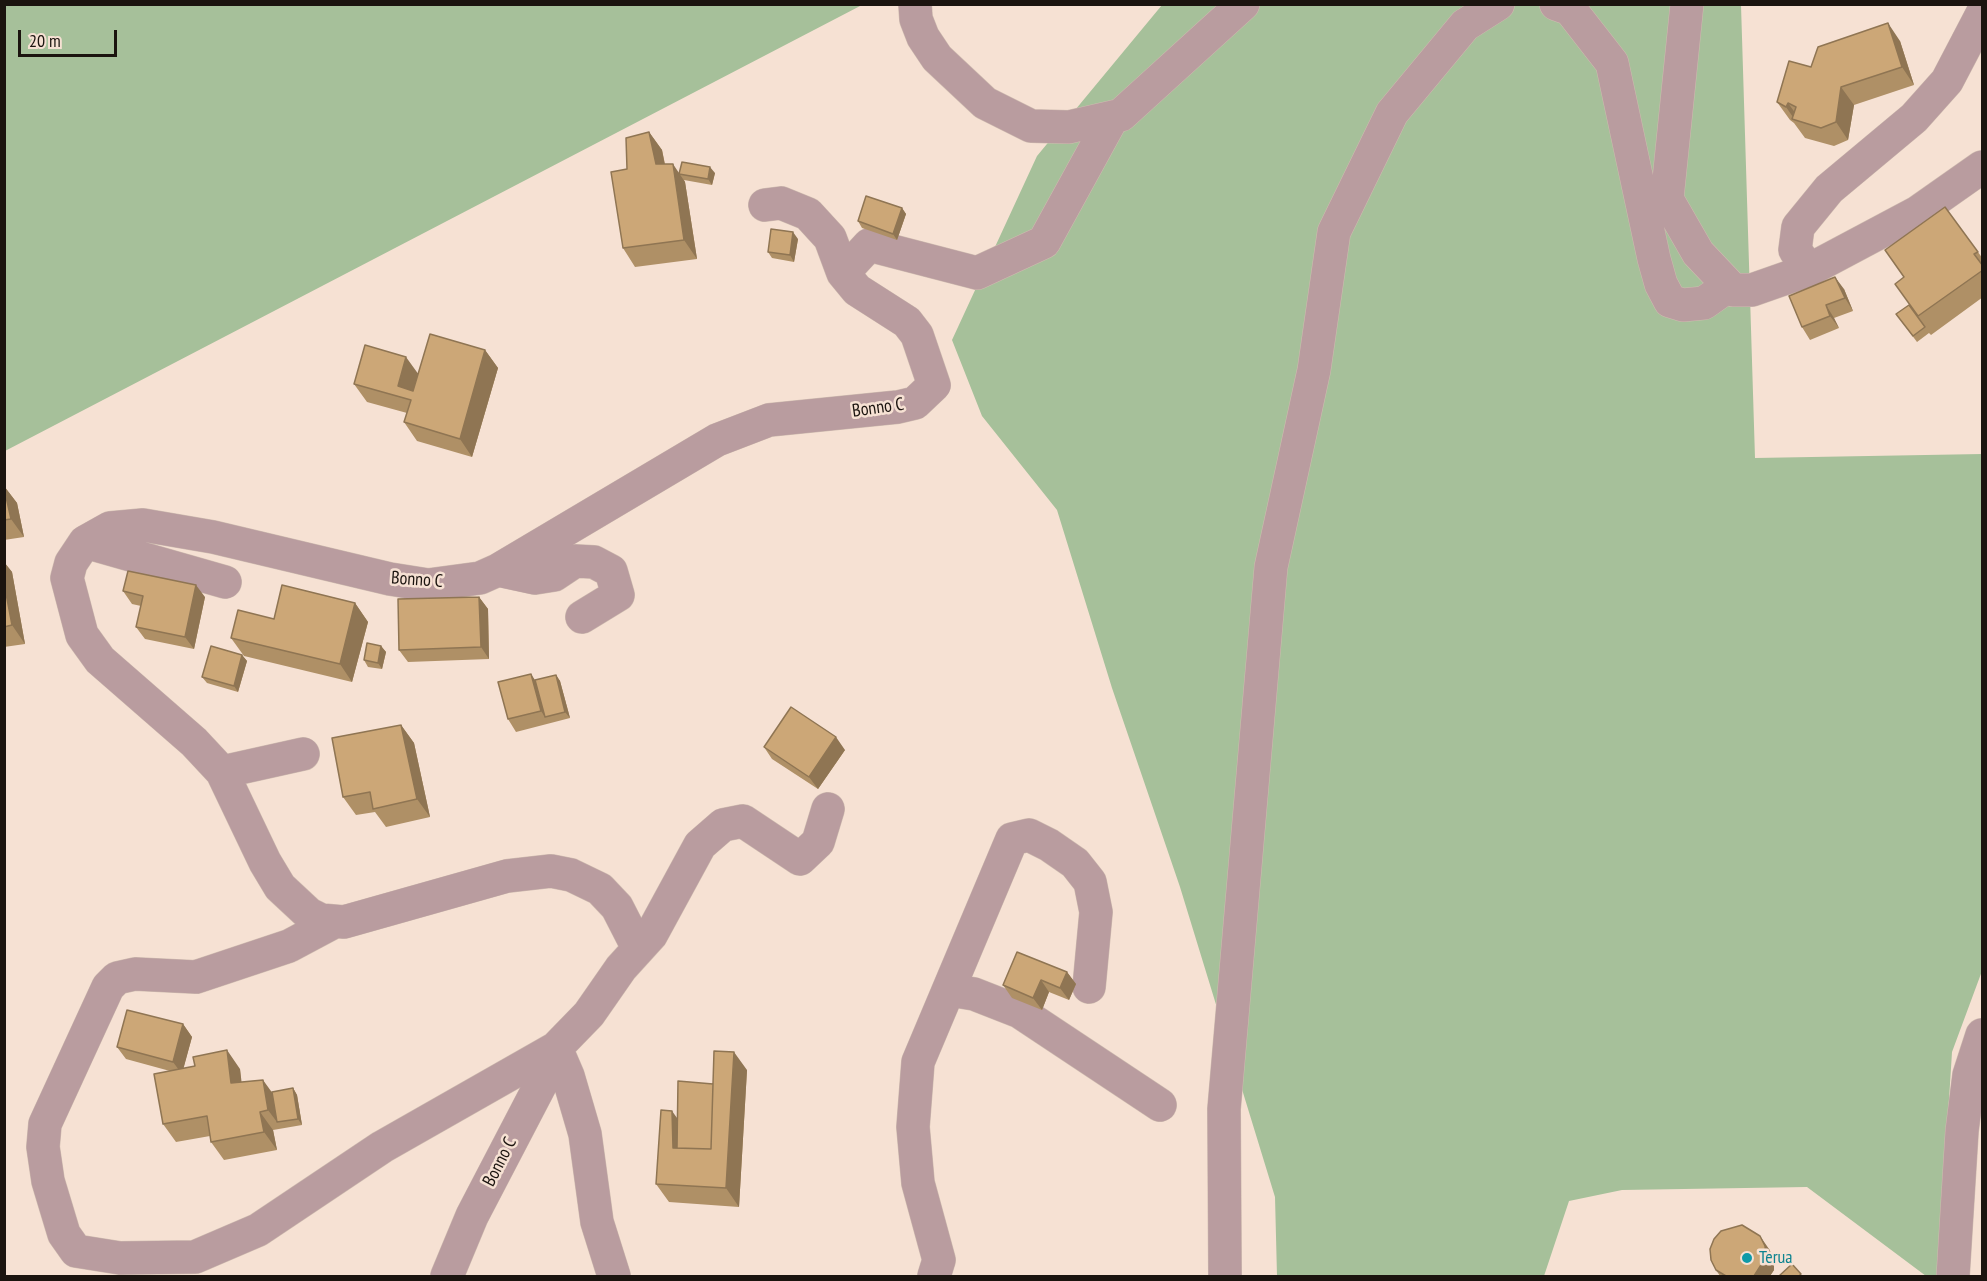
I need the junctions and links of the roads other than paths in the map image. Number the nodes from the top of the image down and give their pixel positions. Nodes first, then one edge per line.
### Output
1 (915, 4) edge
2 (1243, 4) edge
3 (1498, 4) edge
4 (1556, 4) edge
5 (1687, 4) edge
6 (1983, 15) edge
7 (1111, 120) junction
8 (1983, 167) edge
9 (765, 205) dead end
10 (1809, 270) junction
11 (843, 273) junction
12 (1728, 286) junction
13 (85, 542) junction
14 (498, 570) junction
15 (225, 582) dead end
16 (582, 617) dead end
17 (303, 754) dead end
18 (222, 772) junction
19 (828, 809) dead end
20 (334, 922) junction
21 (638, 948) junction
22 (1089, 987) dead end
23 (950, 990) junction
24 (1983, 1035) edge
25 (557, 1049) junction
26 (1160, 1105) dead end
27 (447, 1276) edge
28 (614, 1276) edge
29 (934, 1276) edge
30 (1224, 1276) edge
31 (1953, 1276) edge

1 - 7 street
2 - 7 street
3 - 30 street
4 - 12 street
5 - 12 street
6 - 10 street
7 - 11 street
8 - 10 street
9 - 11 street, Bonno C
10 - 12 street
11 - 14 street, Bonno C
13 - 14 street, Bonno C
13 - 15 street
13 - 18 street
14 - 16 street
17 - 18 street
18 - 20 street
19 - 21 street
20 - 21 street
20 - 25 street
21 - 25 street
22 - 23 street
23 - 26 street
23 - 29 street
24 - 31 street
25 - 27 street, Bonno C
25 - 28 street

